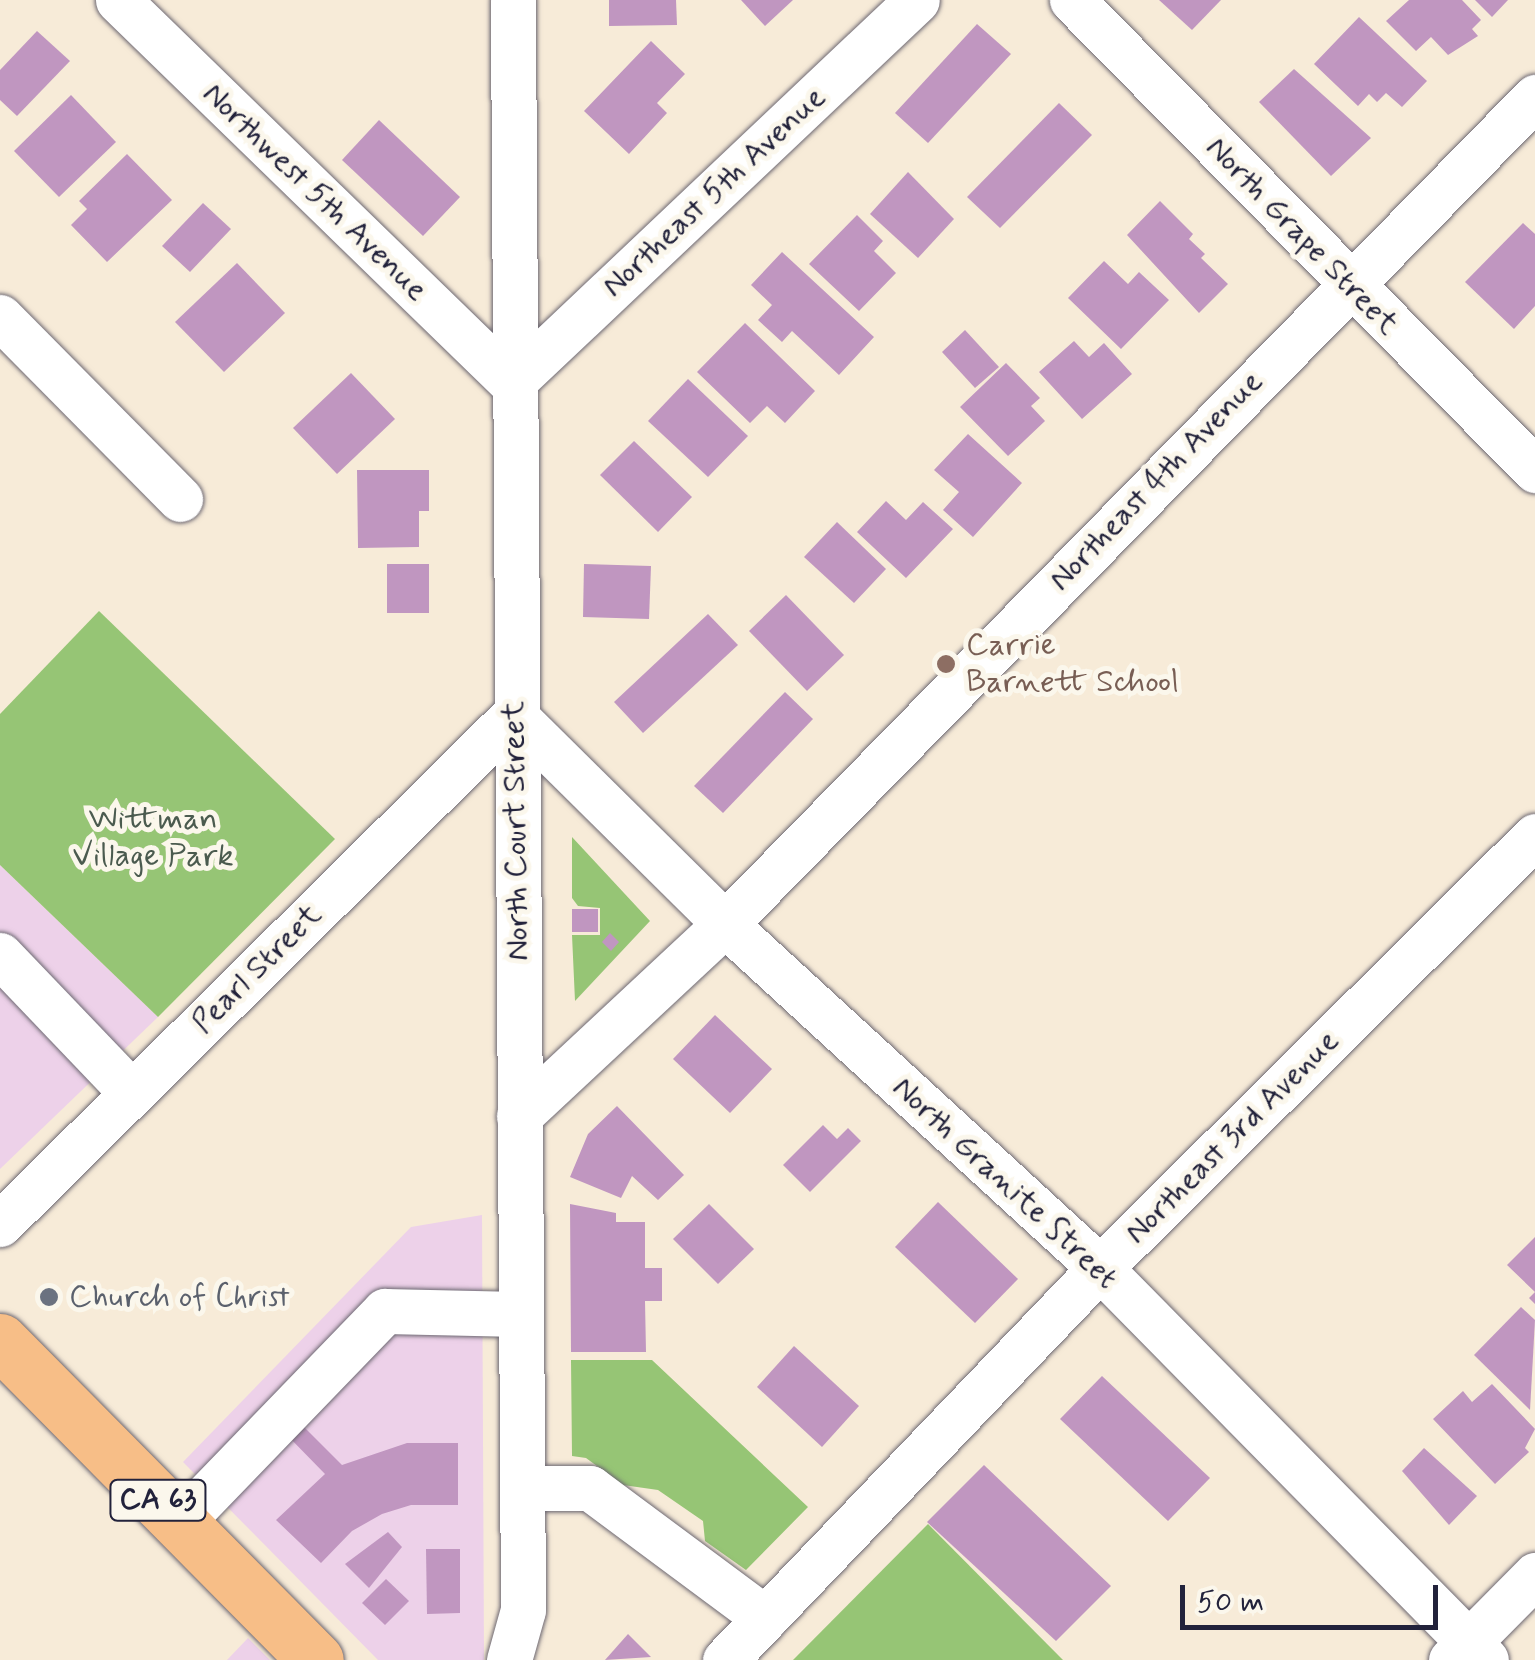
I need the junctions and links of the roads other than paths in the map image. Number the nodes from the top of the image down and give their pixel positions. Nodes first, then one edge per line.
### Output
1 (118, 0) edge
2 (514, 0) edge
3 (917, 0) edge
4 (1072, 0) edge
5 (1535, 97) edge
6 (1348, 284) junction
7 (4, 330) edge
8 (512, 383) junction
9 (1535, 470) edge
10 (180, 498) dead end
11 (514, 715) junction
12 (1535, 836) edge
13 (725, 924) junction
14 (0, 956) edge
15 (132, 1092) junction
16 (520, 1116) junction
17 (0, 1224) edge
18 (1100, 1268) junction
19 (520, 1314) junction
20 (0, 1341) edge
21 (522, 1488) junction
22 (180, 1523) junction
23 (1535, 1575) edge
24 (523, 1610) junction
25 (765, 1618) junction
26 (1469, 1654) edge
27 (316, 1660) edge
28 (508, 1660) edge
29 (536, 1660) edge
30 (726, 1660) edge

1 - 8 street, Northwest 5th Avenue
2 - 8 street, North Court Street
3 - 8 street, Northeast 5th Avenue
4 - 6 street, North Grape Street
5 - 6 street, Northeast 4th Avenue
6 - 9 street, North Grape Street
6 - 13 street, Northeast 4th Avenue
7 - 10 street
8 - 11 street, North Court Street
11 - 13 street, North Granite Street
11 - 15 street, Pearl Street
11 - 16 street, North Court Street
12 - 18 street, Northeast 3rd Avenue
13 - 16 street, Northeast 4th Avenue
13 - 18 street, North Granite Street
14 - 15 street
15 - 17 street, Pearl Street
16 - 19 street, North Court Street
18 - 25 street, Northeast 3rd Avenue
18 - 26 street, North Granite Street
19 - 21 street, North Court Street
19 - 22 street
20 - 22 main road, CA 63
21 - 24 street, North Court Street
21 - 25 street
22 - 27 main road, CA 63
23 - 26 street
24 - 28 street, North Court Street
24 - 29 street
25 - 30 street, Northeast 3rd Avenue

